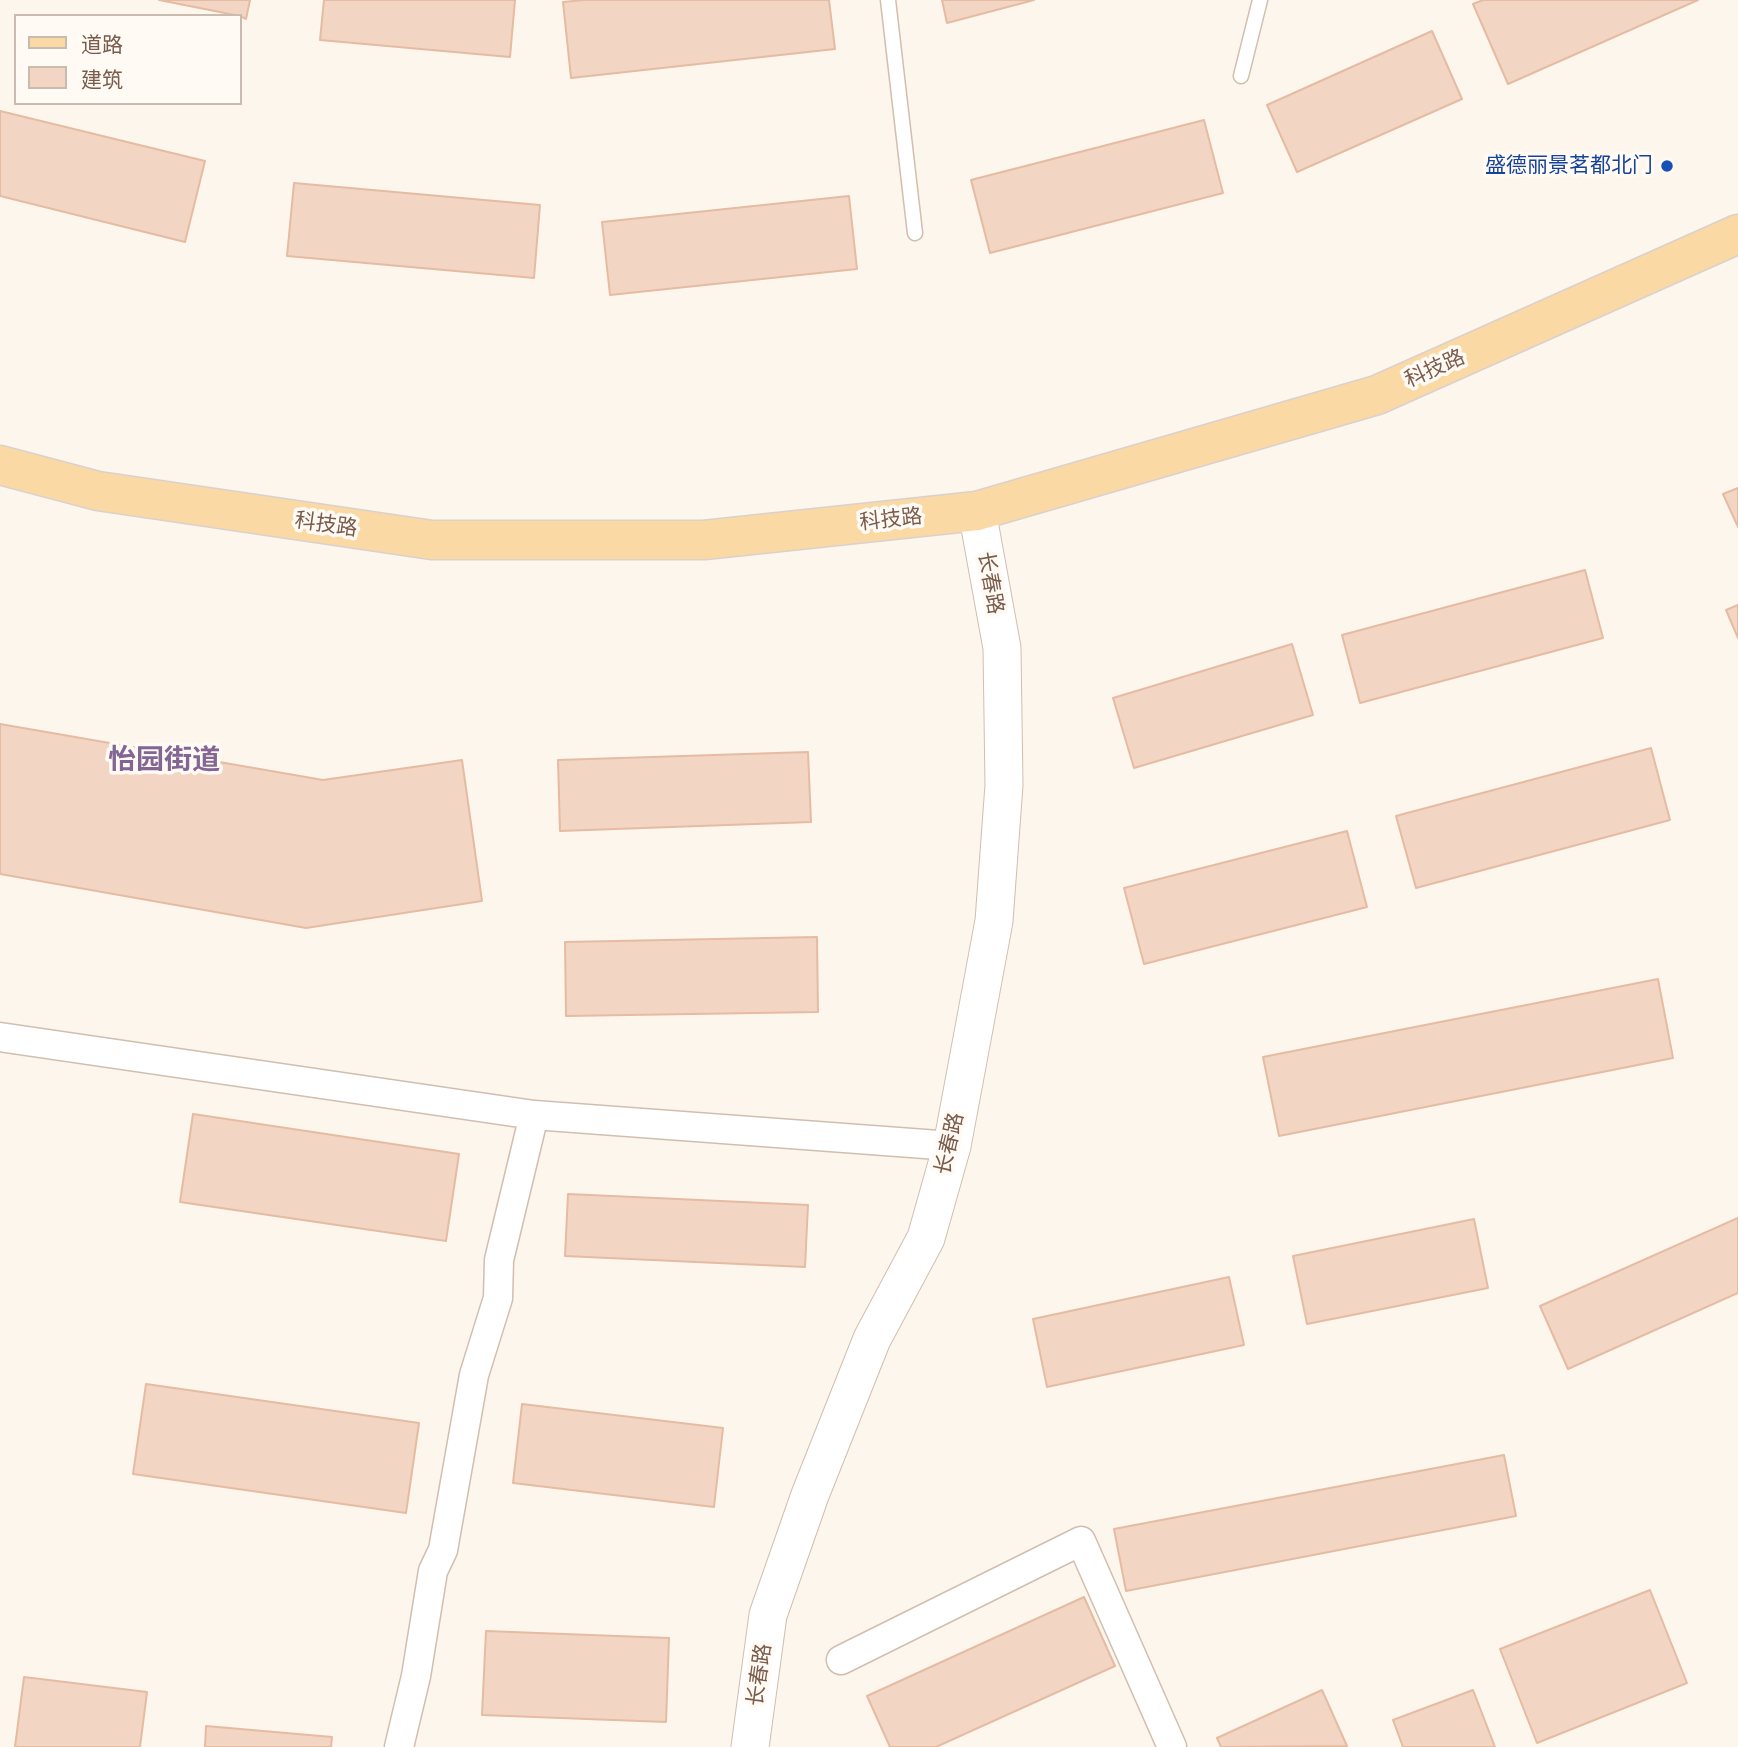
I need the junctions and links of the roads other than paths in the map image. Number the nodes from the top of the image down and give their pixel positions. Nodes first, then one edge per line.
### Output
1 (888, 0) edge
2 (1260, 0) edge
3 (1241, 76) dead end
4 (915, 233) dead end
5 (1738, 234) edge
6 (0, 465) edge
7 (976, 511) junction
8 (0, 1037) edge
9 (534, 1115) junction
10 (951, 1146) junction
11 (842, 1660) dead end
12 (399, 1747) edge
13 (750, 1747) edge
14 (1172, 1747) edge

1 - 4 lane
2 - 3 lane
5 - 7 main road, 科技路
6 - 7 main road, 科技路
7 - 10 street, 长春路
8 - 9 street
9 - 10 street
9 - 12 street
10 - 13 street, 长春路
11 - 14 street

